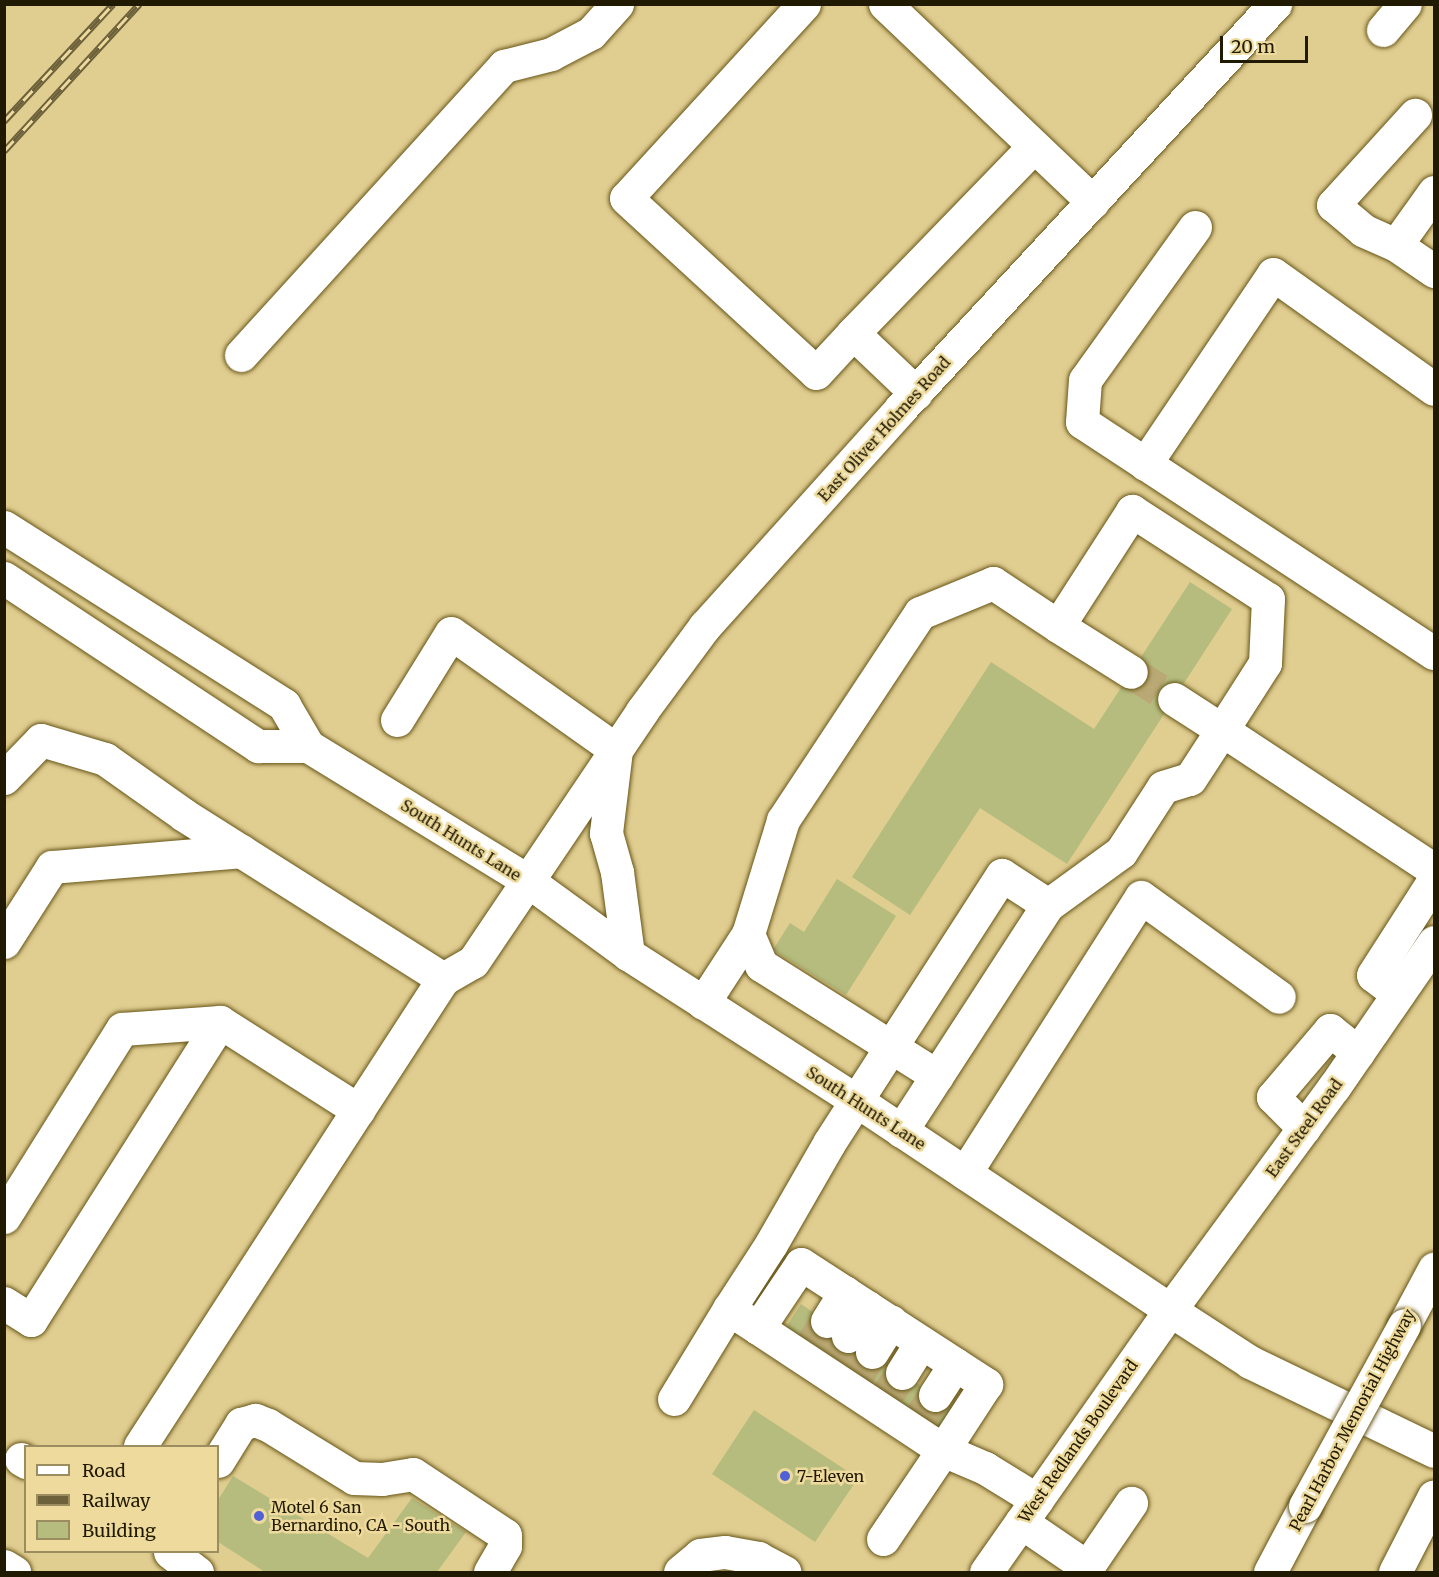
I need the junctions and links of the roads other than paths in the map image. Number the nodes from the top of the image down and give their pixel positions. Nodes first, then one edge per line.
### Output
1 (617, 4) edge
2 (804, 4) edge
3 (885, 4) edge
4 (1275, 4) edge
5 (1405, 4) edge
6 (1383, 30) dead end
7 (1415, 115) dead end
8 (1034, 146) junction
9 (1434, 192) edge
10 (1093, 202) junction
11 (1195, 227) dead end
12 (1396, 245) junction
13 (1434, 271) edge
14 (853, 333) junction
15 (240, 355) dead end
16 (1434, 389) edge
17 (916, 393) junction
18 (1145, 464) junction
19 (4, 527) edge
20 (4, 578) edge
21 (1058, 626) junction
22 (1434, 653) edge
23 (1131, 672) tunnel mouth
24 (1174, 699) tunnel mouth
25 (397, 720) dead end
26 (1222, 730) junction
27 (308, 746) junction
28 (616, 750) junction
29 (4, 778) edge
30 (241, 851) junction
31 (1434, 870) edge
32 (1434, 880) edge
33 (528, 881) junction
34 (1048, 905) junction
35 (748, 934) junction
36 (4, 942) edge
37 (1434, 942) edge
38 (628, 954) junction
39 (443, 979) junction
40 (1398, 994) junction
41 (1279, 997) dead end
42 (704, 1003) junction
43 (220, 1022) junction
44 (893, 1046) junction
45 (1358, 1053) junction
46 (938, 1076) junction
47 (857, 1101) junction
48 (358, 1110) junction
49 (1304, 1128) junction
50 (901, 1131) junction
51 (964, 1173) junction
52 (4, 1217) edge
53 (771, 1245) junction
54 (801, 1263) junction
55 (1434, 1269) edge
56 (4, 1303) edge
57 (868, 1307) junction
58 (729, 1310) junction
59 (1170, 1310) junction
60 (758, 1328) junction
61 (921, 1342) junction
62 (835, 1357) junction
63 (955, 1364) junction
64 (889, 1393) junction
65 (674, 1399) dead end
66 (922, 1415) junction
67 (141, 1445) edge
68 (943, 1450) junction
69 (1434, 1451) edge
70 (219, 1459) edge
71 (1434, 1496) edge
72 (1131, 1503) dead end
73 (1029, 1511) junction
74 (883, 1539) dead end
75 (173, 1553) edge
76 (1400, 1563) edge
77 (4, 1566) edge
78 (14, 1572) edge
79 (197, 1572) edge
80 (490, 1572) edge
81 (680, 1572) edge
82 (784, 1572) edge
83 (986, 1572) edge
84 (1270, 1572) edge

1 - 15 main road
2 - 14 main road
3 - 8 main road
4 - 10 main road, East Oliver Holmes Road
5 - 6 main road
7 - 12 main road
8 - 10 main road
8 - 14 main road
9 - 12 main road
10 - 17 main road, East Oliver Holmes Road
11 - 18 main road
12 - 13 main road
14 - 17 main road
16 - 18 main road
17 - 28 main road, East Oliver Holmes Road
18 - 22 main road
19 - 27 main road, South Hunts Lane
20 - 27 main road
21 - 23 main road
21 - 26 main road
21 - 35 main road
24 - 26 main road
25 - 28 main road
26 - 31 main road
26 - 34 main road
27 - 33 main road, South Hunts Lane
28 - 33 main road, East Oliver Holmes Road
28 - 38 main road
29 - 30 main road
30 - 36 main road
30 - 39 main road
32 - 40 main road
33 - 38 main road, South Hunts Lane
33 - 39 main road, East Oliver Holmes Road
34 - 44 main road
34 - 46 main road
35 - 42 main road
35 - 44 main road
37 - 40 main road, East Steel Road
38 - 42 main road, South Hunts Lane
39 - 48 main road
40 - 45 main road, East Steel Road
41 - 51 main road
42 - 47 main road, South Hunts Lane
43 - 48 main road
43 - 52 main road
43 - 56 main road
44 - 46 main road
44 - 47 main road
45 - 49 main road, East Steel Road
45 - 49 main road
46 - 50 main road
47 - 50 main road, South Hunts Lane
47 - 53 main road
48 - 67 main road
49 - 59 main road, East Steel Road
50 - 51 main road, South Hunts Lane
51 - 59 main road, South Hunts Lane
53 - 54 main road
53 - 58 main road
54 - 57 main road
54 - 60 main road
55 - 84 main road, Pearl Harbor Memorial Highway, bridge
57 - 61 main road
57 - 62 main road
57 - 62 main road
58 - 60 main road
58 - 65 main road
59 - 69 main road, South Hunts Lane
59 - 73 main road, West Redlands Boulevard
60 - 62 main road
61 - 63 main road
61 - 64 main road
62 - 64 main road
63 - 66 main road
63 - 68 main road
64 - 66 main road
66 - 68 main road
68 - 73 main road
68 - 74 main road
70 - 80 main road
71 - 76 main road
72 - 73 main road
73 - 83 main road, West Redlands Boulevard
75 - 79 main road
77 - 78 main road
81 - 82 main road

